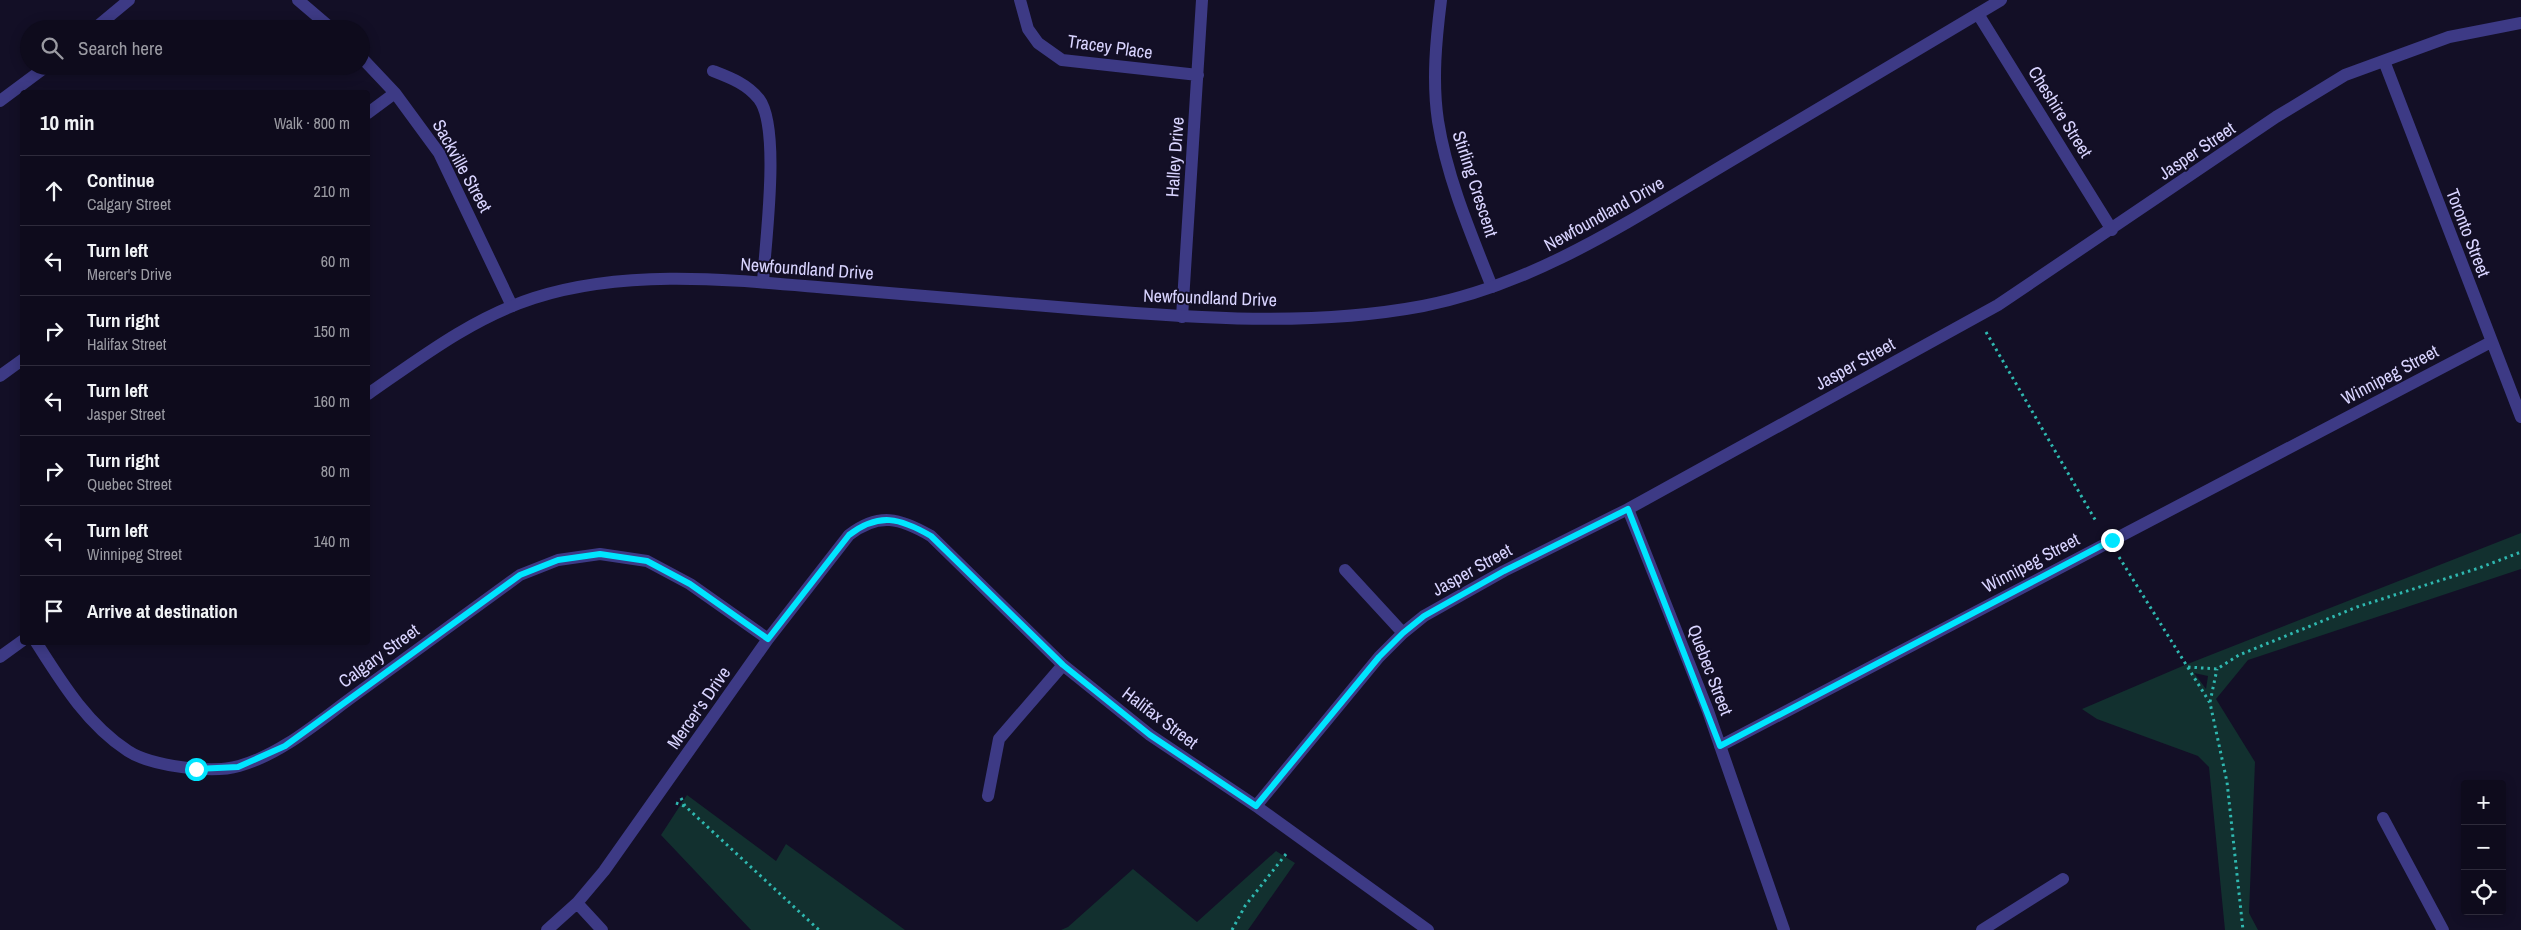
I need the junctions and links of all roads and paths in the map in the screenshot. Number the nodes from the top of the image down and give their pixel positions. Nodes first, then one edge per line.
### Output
1 (130, 0) edge
2 (298, 0) edge
3 (1020, 0) edge
4 (1202, 0) edge
5 (1441, 0) edge
6 (2001, 0) edge
7 (1978, 14) junction
8 (105, 20) edge
9 (321, 20) edge
10 (2521, 23) edge
11 (2384, 61) junction
12 (370, 67) edge
13 (713, 71) dead end
14 (35, 75) edge
15 (1198, 75) junction
16 (395, 94) junction
17 (0, 101) edge
18 (370, 112) edge
19 (2112, 230) junction
20 (763, 282) junction
21 (1492, 287) junction
22 (512, 306) junction
23 (1182, 317) junction
24 (1986, 332) dead end
25 (2491, 342) junction
26 (20, 361) edge
27 (0, 376) edge
28 (370, 393) edge
29 (2521, 417) edge
30 (1628, 509) junction
31 (886, 519) joint
32 (2097, 523) dead end
33 (2521, 552) edge
34 (2119, 557) dead end
35 (1345, 570) dead end
36 (1403, 633) junction
37 (768, 639) junction
38 (20, 642) edge
39 (38, 645) edge
40 (0, 656) edge
41 (1063, 665) junction
42 (2187, 667) junction
43 (2217, 669) junction
44 (2210, 703) junction
45 (1720, 746) junction
46 (988, 796) dead end
47 (681, 798) dead end
48 (676, 803) dead end
49 (685, 806) junction
50 (1256, 806) junction
51 (2383, 818) dead end
52 (1286, 854) dead end
53 (2063, 879) dead end
54 (577, 904) junction
55 (547, 930) edge
56 (602, 930) edge
57 (819, 930) edge
58 (1232, 930) edge
59 (1428, 930) edge
60 (1784, 930) edge
61 (1982, 930) edge
62 (2243, 930) edge
63 (2443, 930) edge

1 - 8 street
2 - 9 street
3 - 15 street, Tracey Place
4 - 15 street, Halley Drive
5 - 21 street, Stirling Crescent
6 - 7 street, Newfoundland Drive
7 - 19 street, Cheshire Street
7 - 21 street, Newfoundland Drive
10 - 11 street, Jasper Street
11 - 19 street, Jasper Street
11 - 25 street, Toronto Street
12 - 16 street, Sackville Street
13 - 20 street
14 - 17 street
15 - 23 street, Halley Drive
16 - 18 street
16 - 22 street, Sackville Street
19 - 30 street, Jasper Street
20 - 22 street, Newfoundland Drive
20 - 23 street, Newfoundland Drive
21 - 23 street, Newfoundland Drive
22 - 28 street, Newfoundland Drive
24 - 32 path
25 - 29 street, Toronto Street
25 - 45 street, Winnipeg Street
26 - 27 street
30 - 36 street, Jasper Street
30 - 45 street, Quebec Street
31 - 37 street, Mercer's Drive
31 - 41 street, Halifax Street
33 - 43 path
34 - 42 path
35 - 36 street
36 - 50 street, Jasper Street
37 - 39 street, Calgary Street
37 - 54 street, Mercer's Drive
38 - 40 street
41 - 46 street
41 - 50 street, Halifax Street
42 - 43 path
42 - 44 path
43 - 44 path
44 - 62 path
45 - 60 street, Quebec Street
47 - 49 path
48 - 49 path
49 - 57 path
50 - 59 street, Halifax Street
51 - 63 street
52 - 58 path
53 - 61 street
54 - 55 street, Mercer's Drive
54 - 56 street

